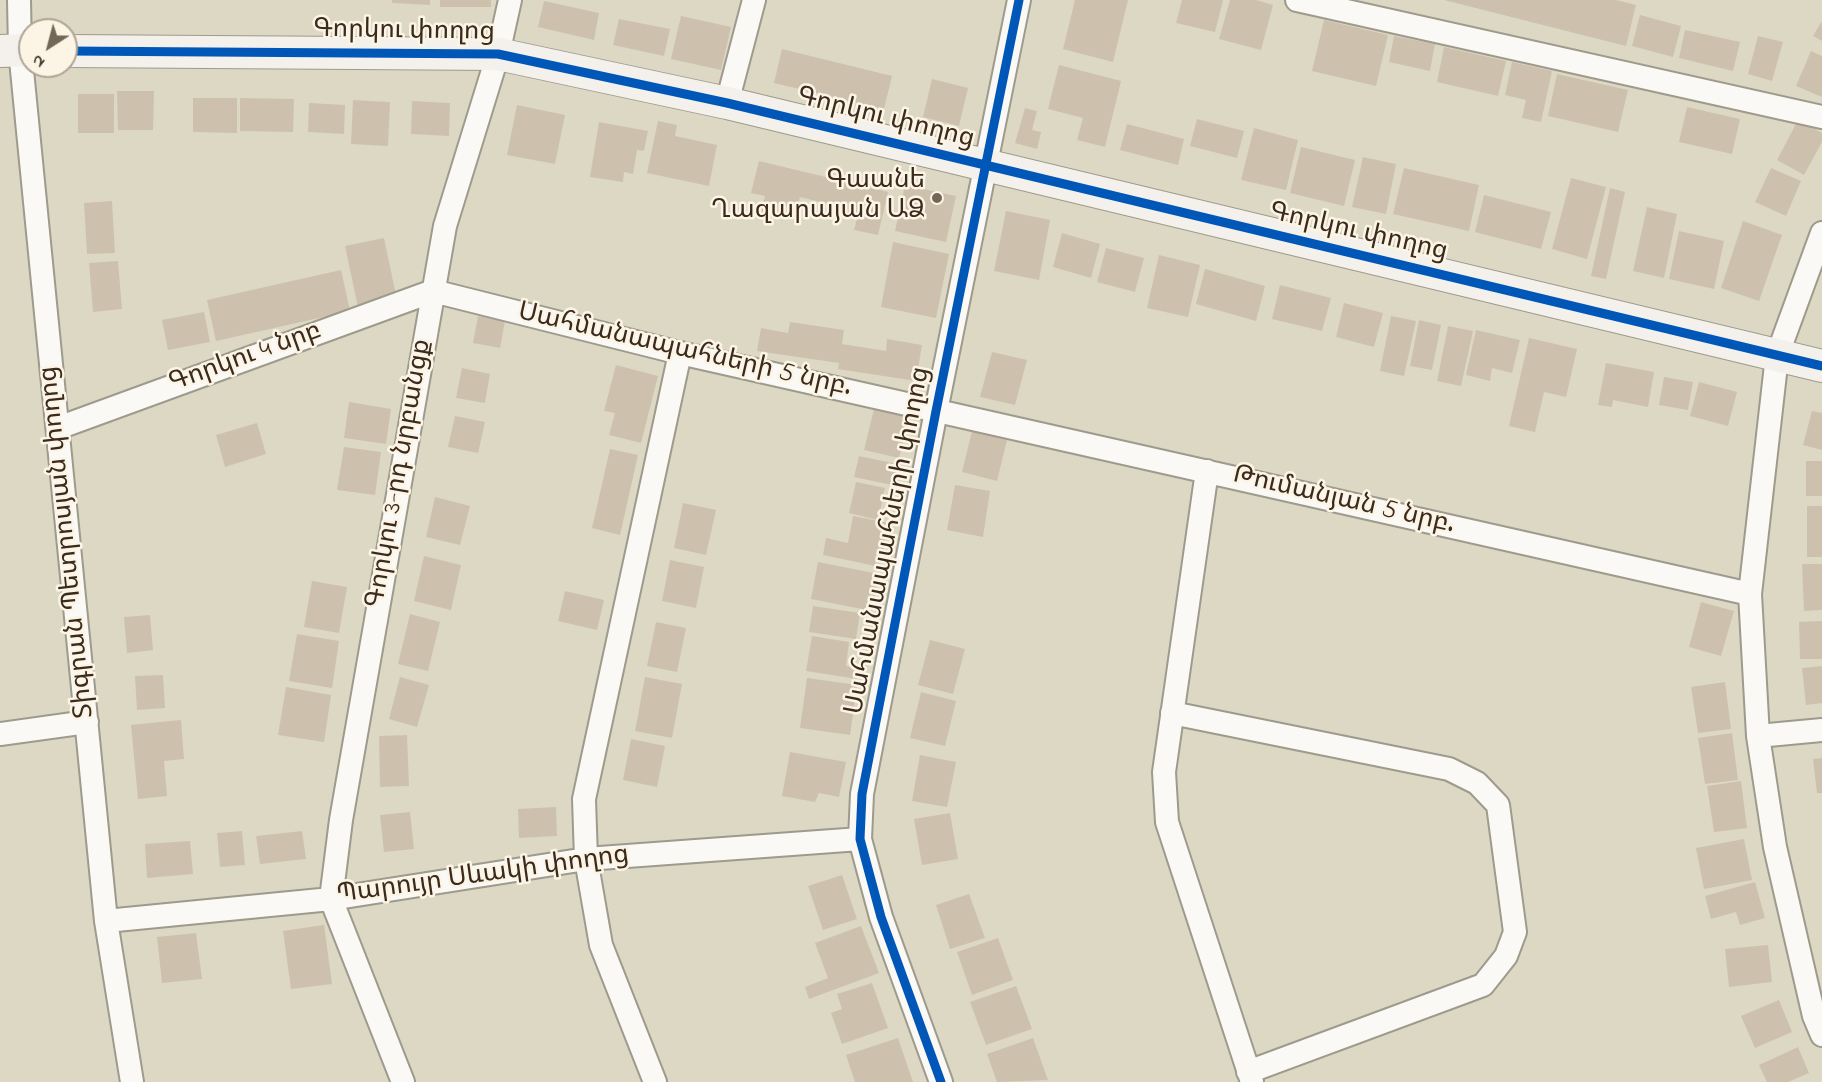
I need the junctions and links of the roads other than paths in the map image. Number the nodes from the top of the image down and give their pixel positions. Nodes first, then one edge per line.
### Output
1 (19, 0) edge
2 (510, 0) edge
3 (754, 0) edge
4 (1019, 0) edge
5 (1299, 0) edge
6 (17, 51) edge
7 (78, 51) edge
8 (498, 54) junction
9 (727, 103) junction
10 (1822, 117) edge
11 (986, 166) junction
12 (1822, 233) edge
13 (433, 291) junction
14 (680, 353) junction
15 (1777, 356) junction
16 (1822, 366) edge
17 (936, 411) junction
18 (58, 428) junction
19 (1206, 471) junction
20 (1750, 594) junction
21 (1172, 713) junction
22 (87, 722) junction
23 (1822, 730) edge
24 (0, 734) edge
25 (1758, 736) junction
26 (860, 839) junction
27 (586, 859) junction
28 (331, 899) junction
29 (106, 921) junction
30 (1822, 1035) edge
31 (1250, 1077) edge
32 (132, 1082) edge
33 (403, 1082) edge
34 (655, 1082) edge
35 (941, 1082) edge

1 - 6 street, Տիգրան Պետրոսյան փողոց
2 - 8 street, Գորկու 3-րդ նրբանցք
3 - 9 street
4 - 11 street, Սահմանապահների փողոց
5 - 10 street
6 - 18 street, Տիգրան Պետրոսյան փողոց
7 - 8 street, Գորկու փողոց
8 - 9 street, Գորկու փողոց
8 - 13 street, Գորկու 3-րդ նրբանցք
9 - 11 street, Գորկու փողոց
11 - 15 street, Գորկու փողոց
11 - 17 street, Սահմանապահների փողոց
12 - 15 street
13 - 14 street, Սահմանապահների 5 նրբ.
13 - 18 street, Գորկու 4 նրբ
13 - 28 street, Գորկու 3-րդ նրբանցք
14 - 17 street, Սահմանապահների 5 նրբ.
14 - 27 street
15 - 16 street, Գորկու փողոց
15 - 20 street
17 - 19 street, Թումանյան 5 նրբ.
17 - 26 street, Սահմանապահների փողոց
18 - 22 street, Տիգրան Պետրոսյան փողոց
19 - 20 street, Թումանյան 5 նրբ.
19 - 21 street
20 - 25 street
21 - 31 street
21 - 31 street
22 - 24 street
22 - 29 street, Տիգրան Պետրոսյան փողոց
23 - 25 street
25 - 30 street
26 - 27 street, Պարույր Սևակի փողոց
26 - 35 street, Սահմանապահների փողոց
27 - 28 street, Պարույր Սևակի փողոց
27 - 34 street
28 - 29 street, Պարույր Սևակի փողոց
28 - 33 street
29 - 32 street, Տիգրան Պետրոսյան փողոց

